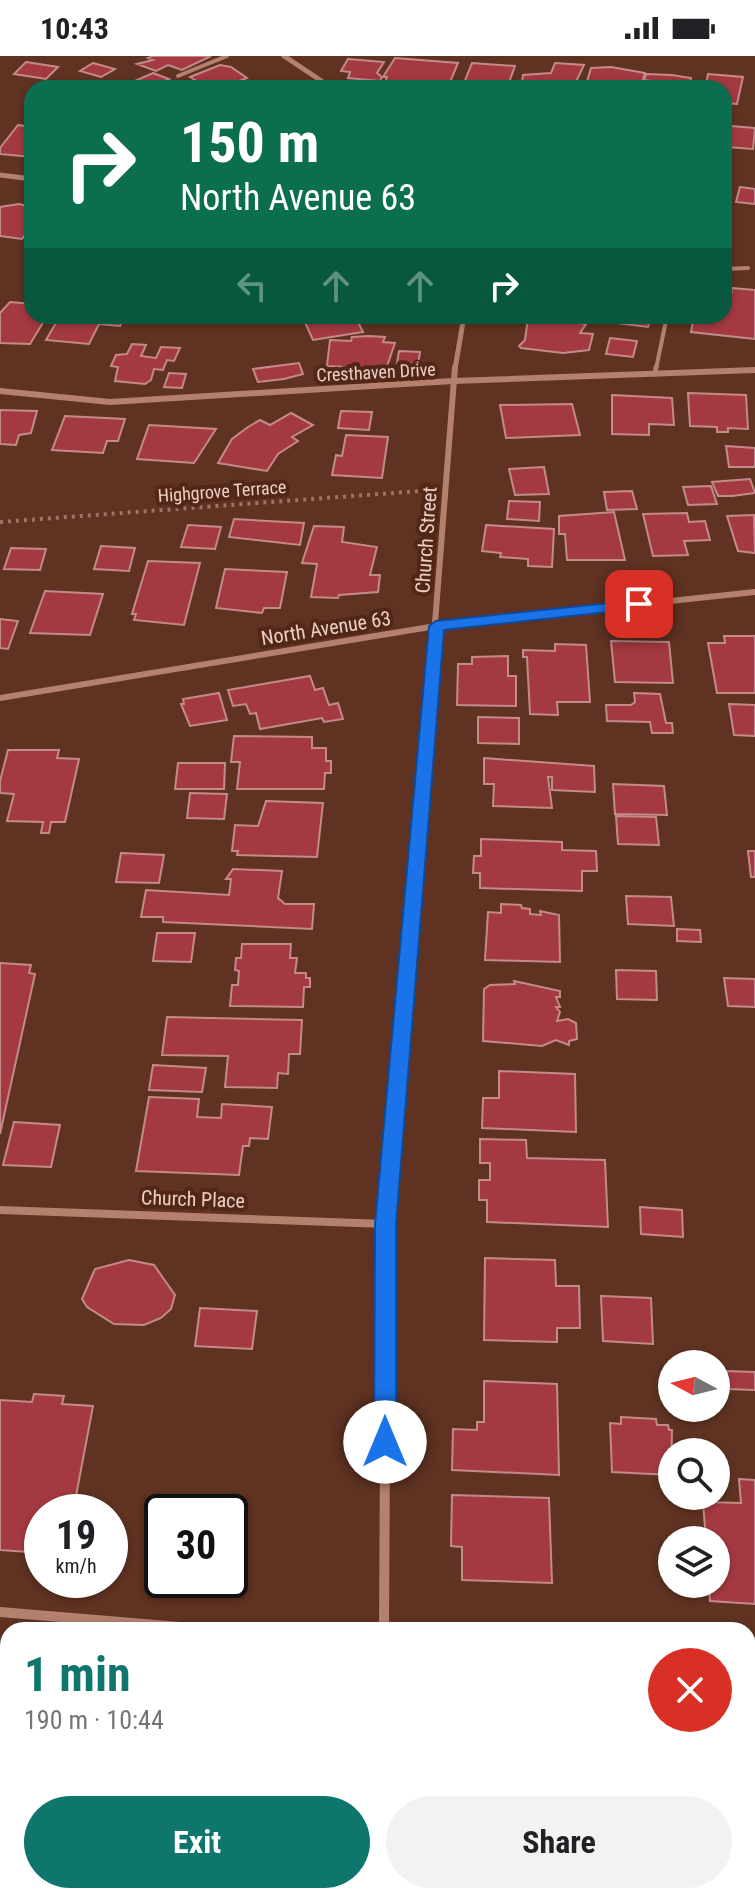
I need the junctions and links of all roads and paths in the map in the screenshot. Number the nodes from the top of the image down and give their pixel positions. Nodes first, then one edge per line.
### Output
1 (227, 56) edge
2 (284, 56) edge
3 (178, 76) dead end
4 (320, 80) edge
5 (0, 175) edge
6 (24, 178) edge
7 (748, 268) dead end
8 (732, 269) edge
9 (463, 324) edge
10 (665, 324) edge
11 (755, 370) edge
12 (655, 374) junction
13 (453, 381) junction
14 (0, 391) edge
15 (445, 490) junction
16 (0, 522) edge
17 (755, 592) edge
18 (436, 626) junction
19 (0, 698) edge
20 (0, 1210) edge
21 (386, 1224) junction
22 (0, 1612) edge
23 (120, 1622) edge
24 (384, 1622) edge

1 - 3 lane
2 - 4 street
5 - 6 street
7 - 8 lane
9 - 13 street, Church Street
10 - 12 lane
11 - 12 street, Cresthaven Drive
12 - 13 street, Cresthaven Drive
13 - 14 street, Cresthaven Drive
13 - 15 street, Church Street
15 - 16 path, Highgrove Terrace
15 - 18 street, Church Street
17 - 18 street, North Avenue 63
18 - 19 street, North Avenue 63
18 - 21 street, Church Street
20 - 21 street, Church Place
21 - 24 street, Church Street
22 - 23 street

